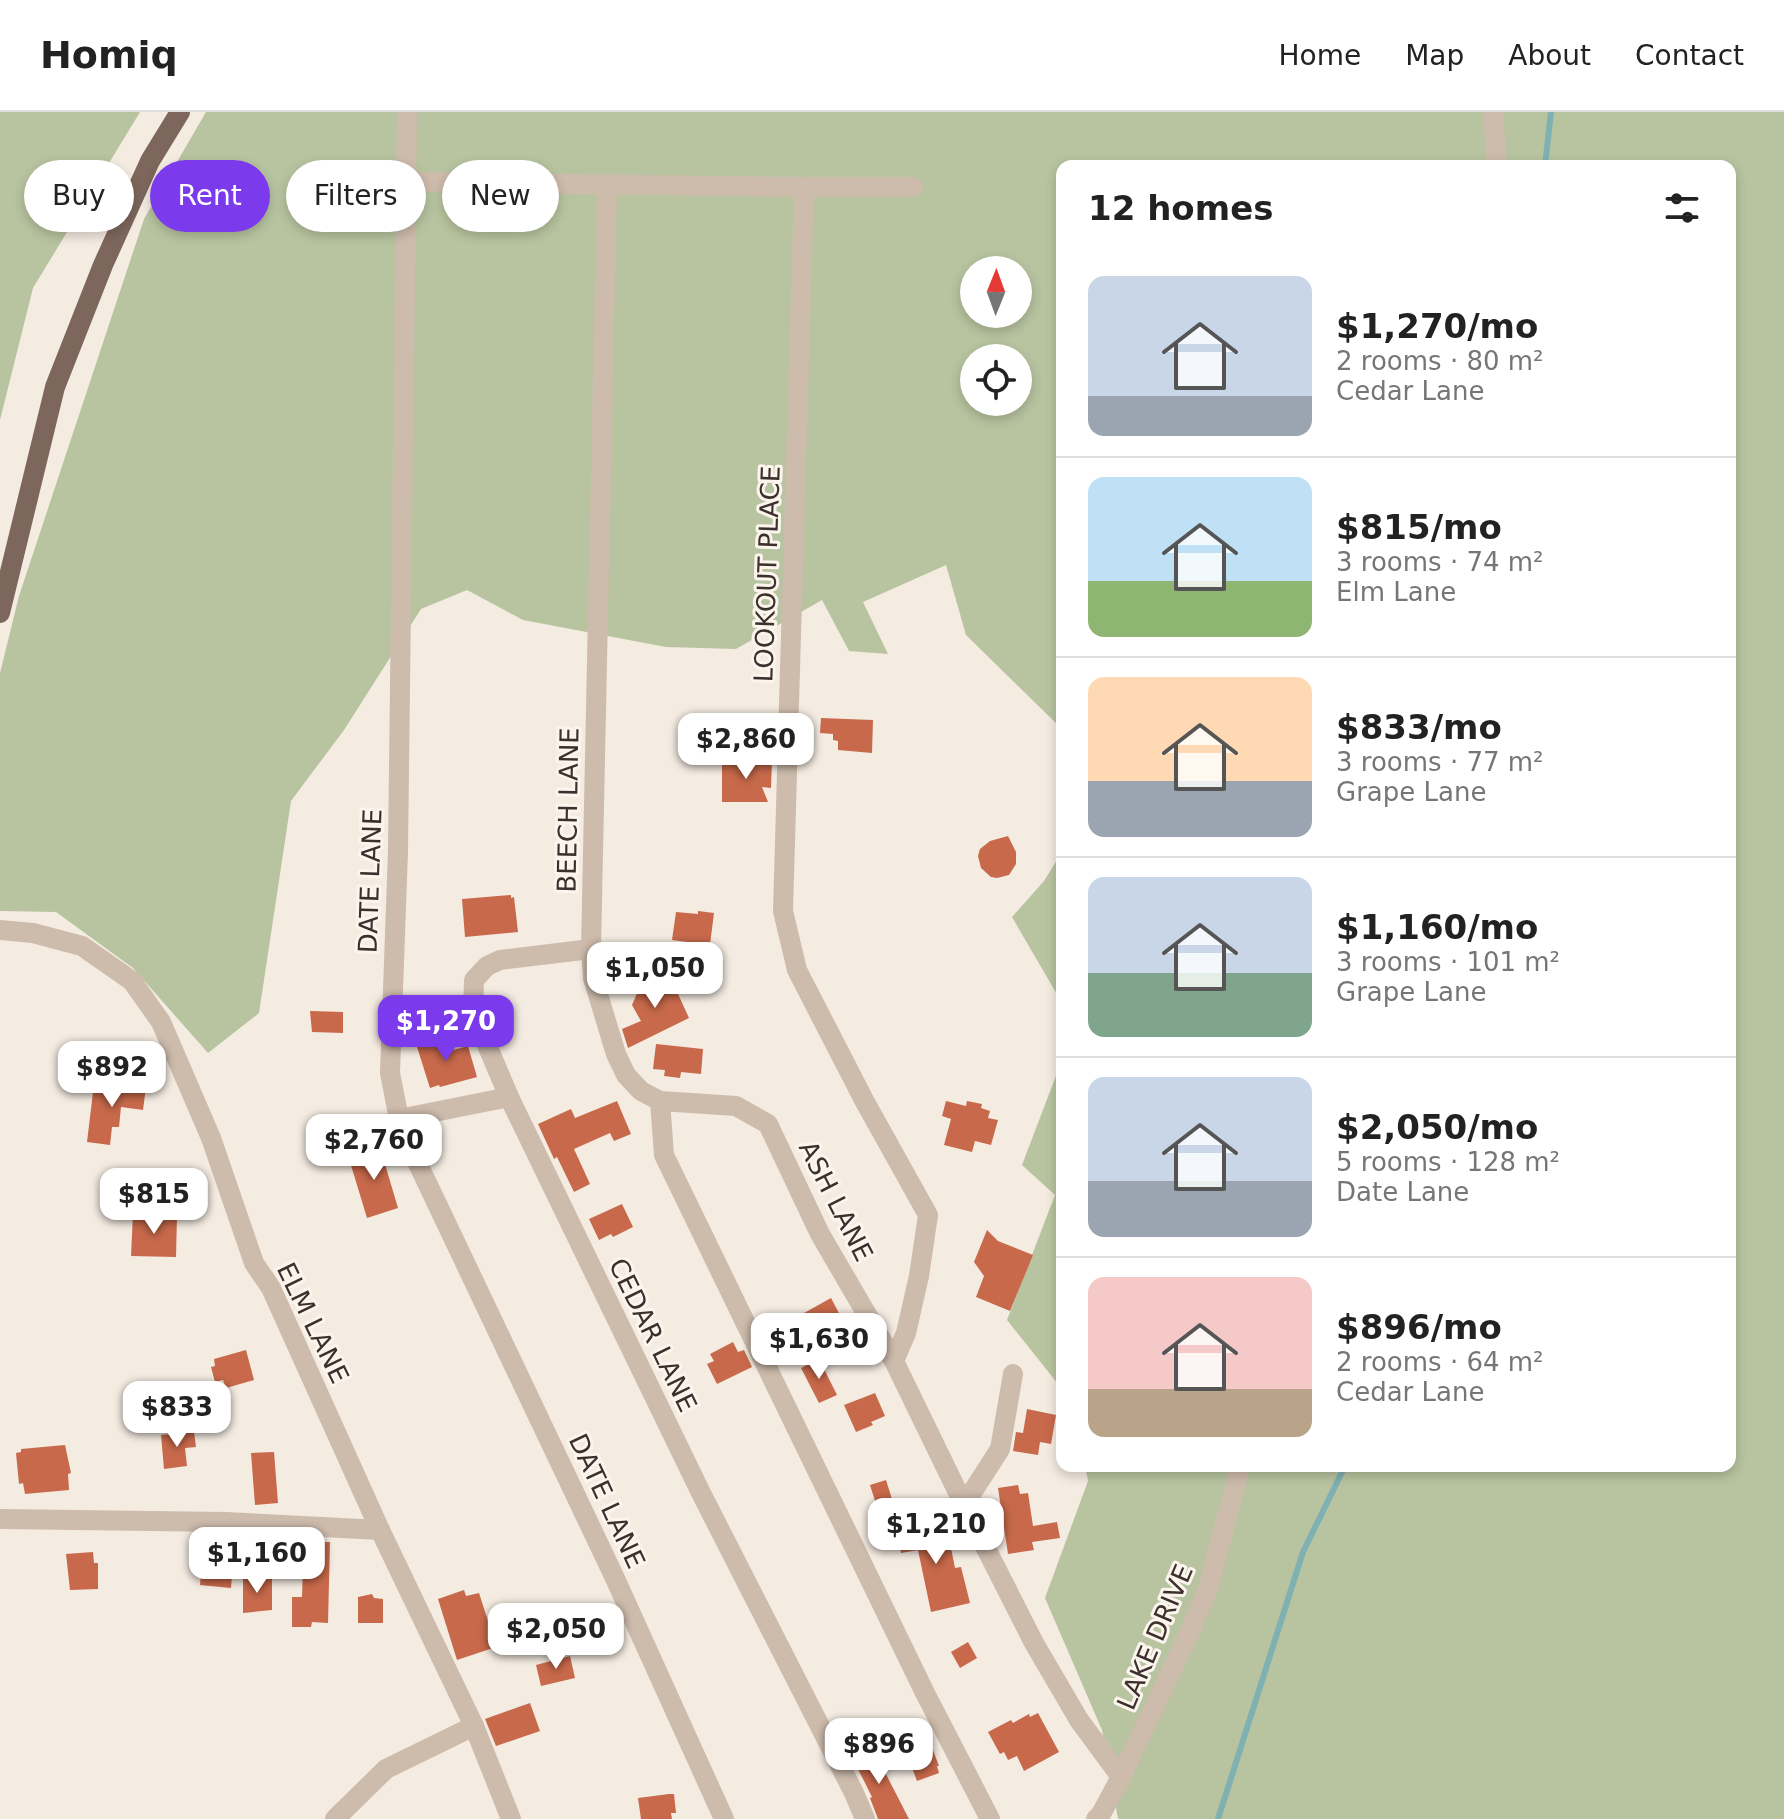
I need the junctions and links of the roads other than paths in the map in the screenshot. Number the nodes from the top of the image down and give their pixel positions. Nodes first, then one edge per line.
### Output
1 (180, 112) edge
2 (407, 112) edge
3 (1493, 112) edge
4 (406, 160) edge
5 (1497, 160) edge
6 (426, 182) edge
7 (607, 184) junction
8 (804, 187) junction
9 (913, 187) dead end
10 (404, 232) edge
11 (0, 613) edge
12 (0, 930) edge
13 (591, 949) junction
14 (509, 1097) junction
15 (660, 1101) junction
16 (399, 1119) junction
17 (894, 1361) junction
18 (1013, 1374) dead end
19 (1238, 1472) edge
20 (964, 1505) junction
21 (0, 1519) edge
22 (380, 1530) junction
23 (474, 1726) junction
24 (1121, 1777) junction
25 (335, 1819) edge
26 (511, 1819) edge
27 (724, 1819) edge
28 (865, 1819) edge
29 (990, 1819) edge
30 (1096, 1819) edge

1 - 11 main road
2 - 4 street, DATE LANE
3 - 5 street
6 - 7 street
7 - 8 street
7 - 13 street, BEECH LANE
8 - 9 street
8 - 17 street, LOOKOUT PLACE
10 - 16 street, DATE LANE
12 - 22 street, ELM LANE
13 - 14 street, CEDAR LANE
13 - 15 street, BEECH LANE
14 - 16 street
14 - 28 street, CEDAR LANE
15 - 17 street, ASH LANE
15 - 29 street
16 - 27 street, DATE LANE
17 - 20 street, ASH LANE
18 - 20 street
19 - 24 street, LAKE DRIVE
20 - 24 street, ASH LANE
21 - 22 street
22 - 23 street, ELM LANE
23 - 25 street
23 - 26 street, ELM LANE
24 - 30 street, LAKE DRIVE

